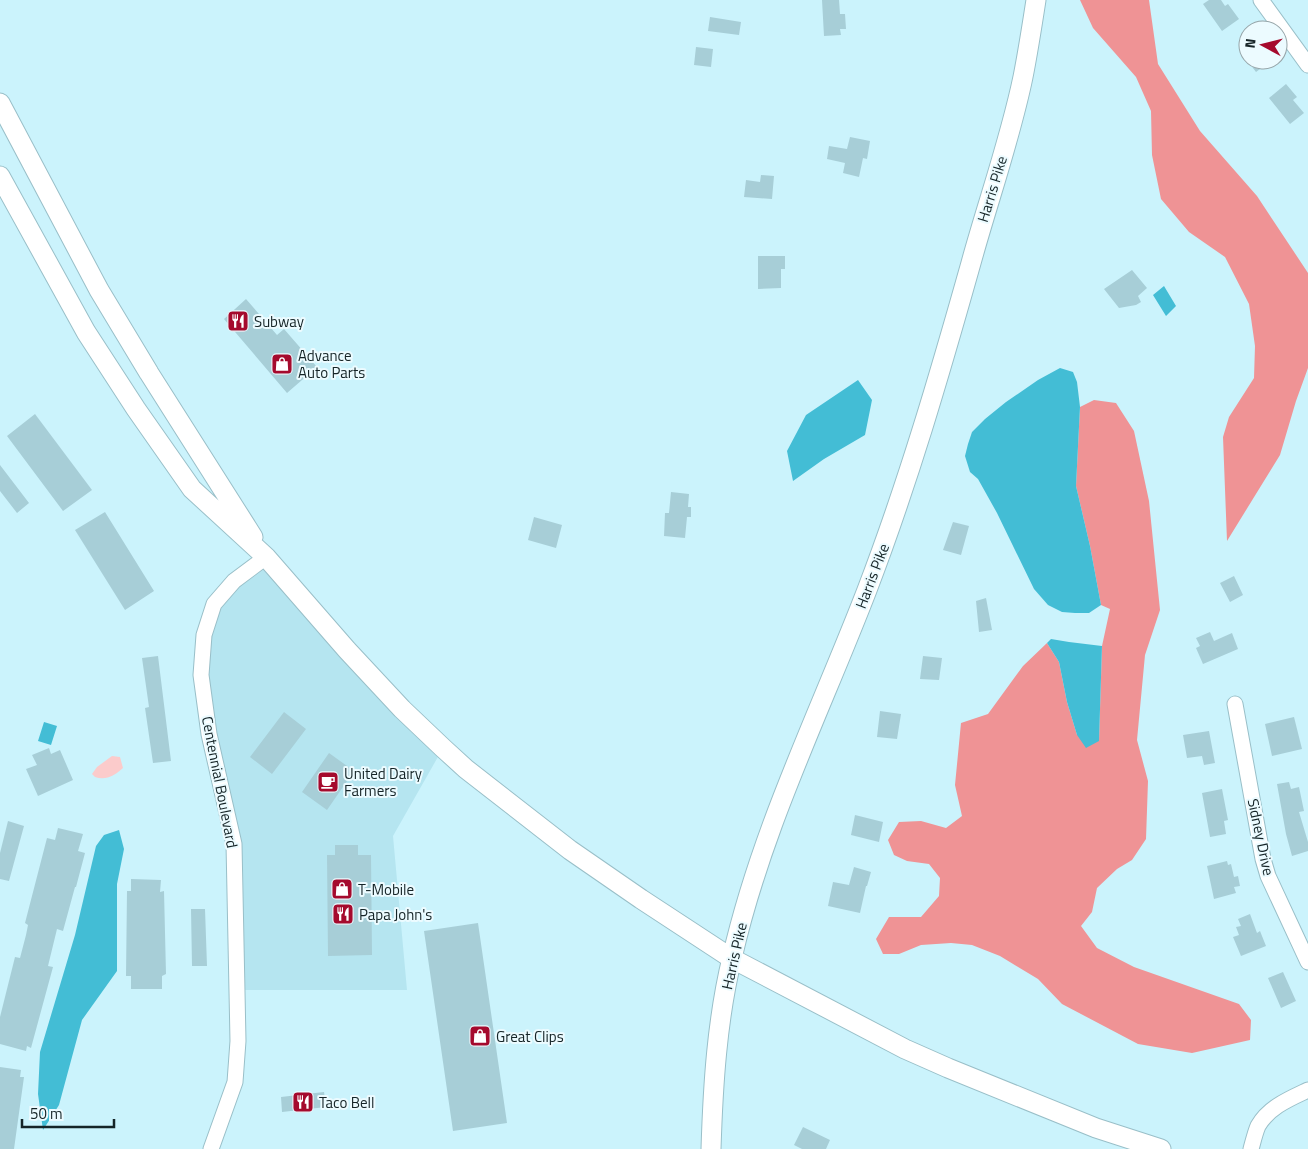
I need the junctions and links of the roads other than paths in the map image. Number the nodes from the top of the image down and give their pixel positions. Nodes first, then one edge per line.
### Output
1 (1036, 0) edge
2 (1260, 0) edge
3 (1308, 65) edge
4 (0, 104) edge
5 (0, 176) edge
6 (266, 557) junction
7 (1235, 704) dead end
8 (732, 958) junction
9 (1308, 962) edge
10 (1308, 1090) edge
11 (211, 1149) edge
12 (710, 1149) edge
13 (1161, 1149) edge
14 (1251, 1149) edge

1 - 8 main road, Harris Pike
2 - 3 street
4 - 6 main road
5 - 6 main road
6 - 8 main road
6 - 11 street, Centennial Boulevard
7 - 9 street, Sidney Drive
8 - 12 main road, Harris Pike
8 - 13 main road
10 - 14 street

